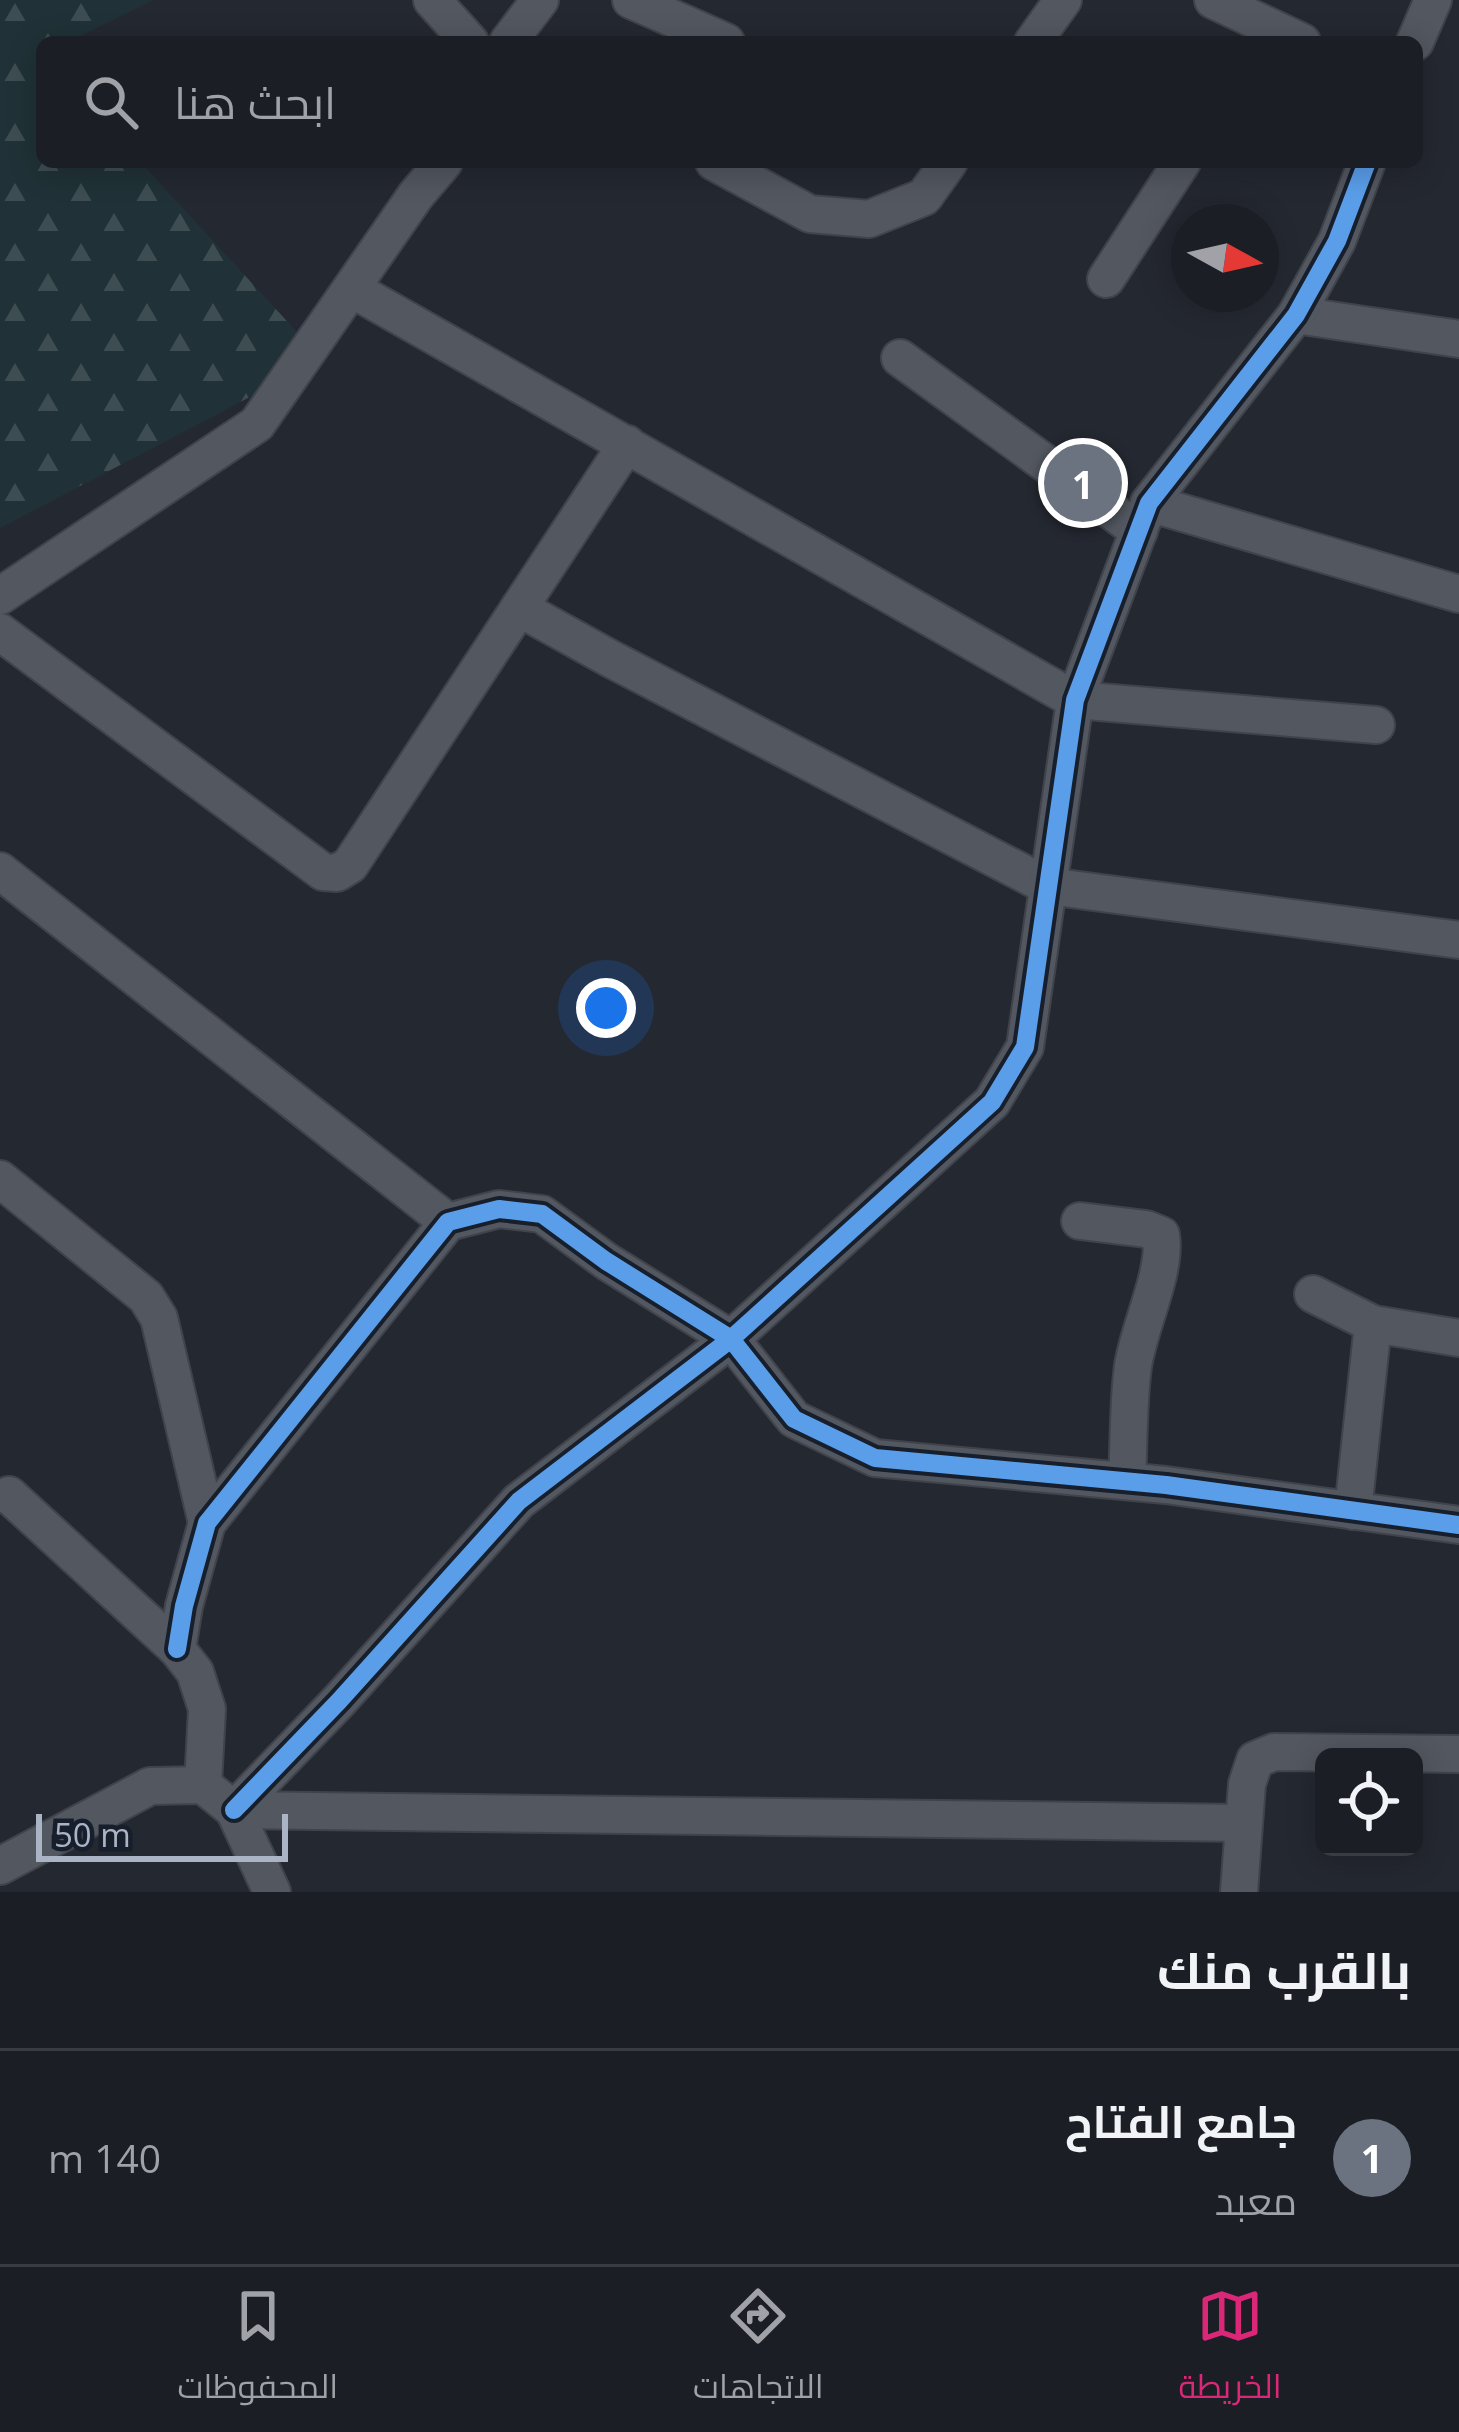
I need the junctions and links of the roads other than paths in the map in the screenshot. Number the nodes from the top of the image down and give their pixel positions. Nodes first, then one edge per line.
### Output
1 (432, 0) edge
2 (540, 0) edge
3 (632, 0) edge
4 (1063, 0) edge
5 (1213, 0) edge
6 (1433, 0) edge
7 (465, 36) edge
8 (513, 36) edge
9 (713, 36) edge
10 (1037, 36) edge
11 (1276, 36) edge
12 (1418, 36) edge
13 (439, 168) edge
14 (724, 168) edge
15 (945, 168) edge
16 (1178, 168) edge
17 (1365, 168) edge
18 (1106, 279) dead end
19 (352, 289) junction
20 (1296, 315) junction
21 (1459, 339) edge
22 (901, 358) dead end
23 (627, 444) junction
24 (1144, 517) junction
25 (1459, 594) edge
26 (0, 596) edge
27 (519, 608) junction
28 (0, 632) edge
29 (1075, 700) junction
30 (1376, 725) dead end
31 (0, 871) edge
32 (1048, 886) junction
33 (1459, 940) edge
34 (0, 1178) edge
35 (1080, 1221) dead end
36 (448, 1222) junction
37 (1313, 1294) dead end
38 (1373, 1324) junction
39 (1459, 1338) edge
40 (731, 1340) junction
41 (1127, 1481) junction
42 (10, 1495) dead end
43 (1353, 1511) junction
44 (207, 1523) junction
45 (1459, 1525) edge
46 (177, 1649) junction
47 (1459, 1754) edge
48 (203, 1785) junction
49 (234, 1810) junction
50 (1244, 1823) junction
51 (0, 1866) edge
52 (272, 1892) edge
53 (1239, 1892) edge
54 (1258, 1892) edge

1 - 7 street
2 - 8 street
3 - 9 street
4 - 10 street
5 - 11 street
6 - 12 street
13 - 19 street
14 - 15 street
16 - 18 street
17 - 20 street
19 - 23 street
19 - 26 street
20 - 21 street
20 - 24 street
22 - 24 street
23 - 27 street
23 - 29 street
24 - 25 street
24 - 29 street
27 - 28 street
27 - 32 street
29 - 30 street
29 - 32 street
31 - 36 street
32 - 33 street
32 - 40 street
34 - 44 street
35 - 41 street
36 - 40 street
36 - 44 street
37 - 38 street
38 - 39 street
38 - 43 street
40 - 41 street
40 - 49 street
41 - 43 street
42 - 46 street
43 - 45 street
44 - 46 street
46 - 48 street
47 - 50 street
48 - 49 street
48 - 51 street
49 - 50 street
49 - 52 street
50 - 53 street
53 - 54 street

